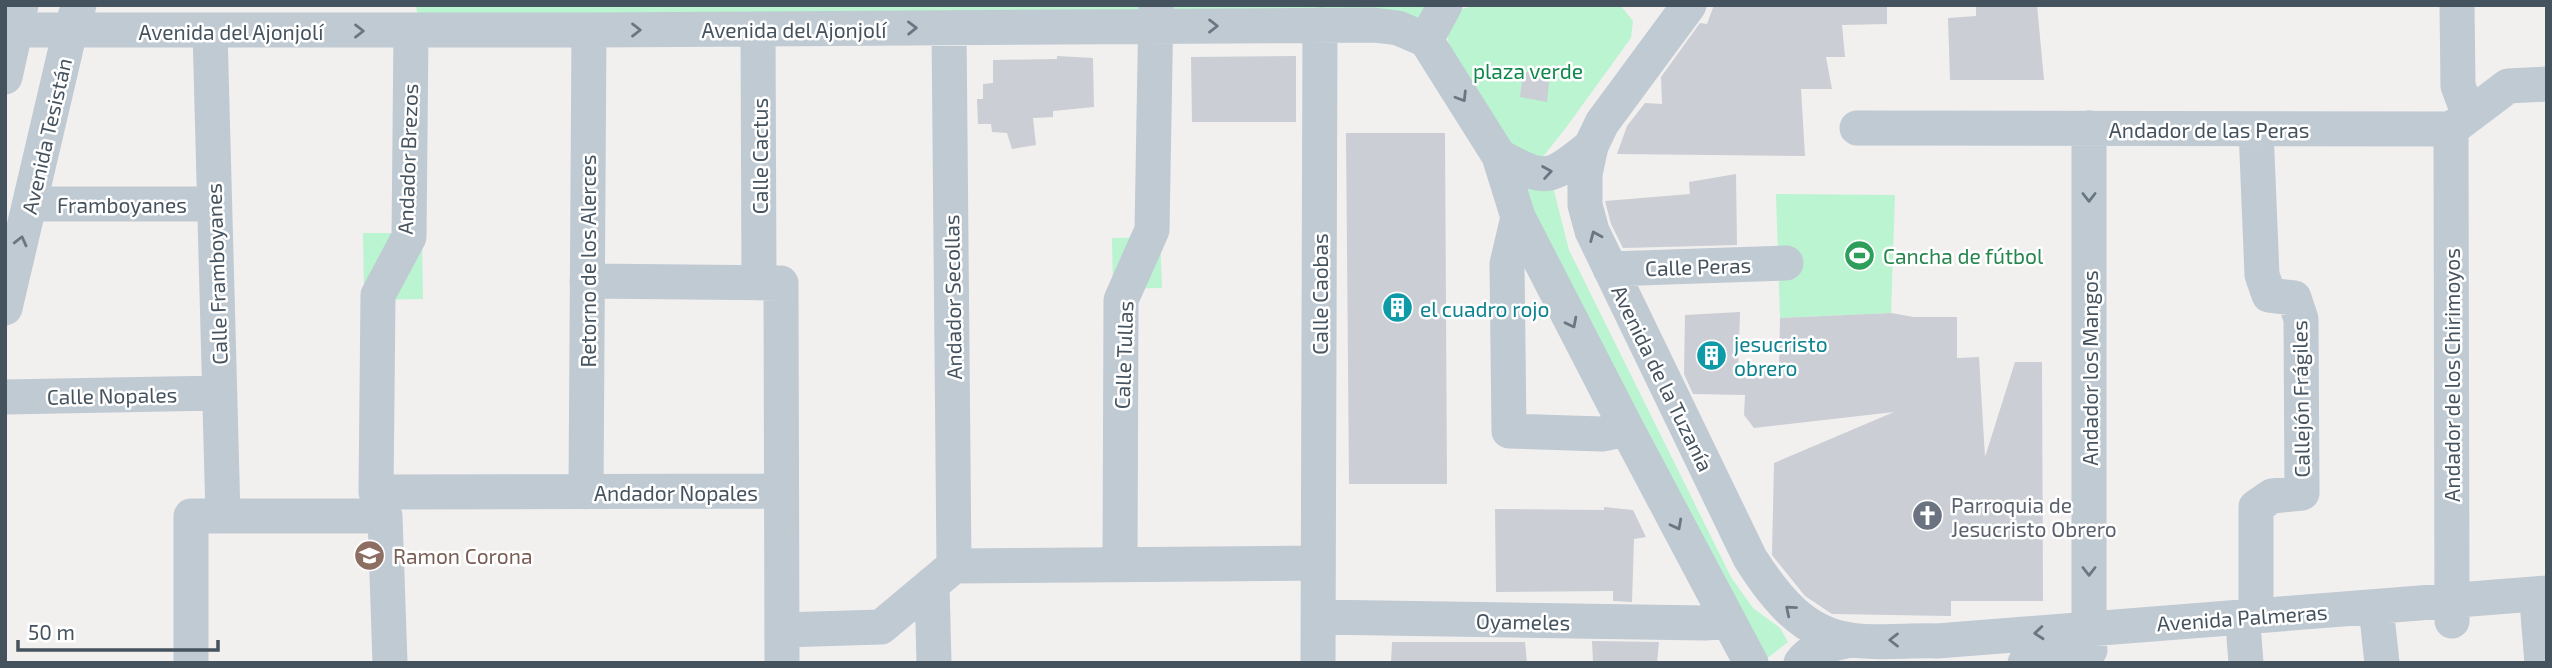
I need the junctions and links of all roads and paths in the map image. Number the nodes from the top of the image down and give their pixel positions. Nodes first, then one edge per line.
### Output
1 (1445, 5) edge
2 (1689, 5) edge
3 (2458, 5) edge
4 (1156, 16) edge
5 (75, 18) edge
6 (13, 22) edge
7 (425, 22) edge
8 (1664, 22) edge
9 (1320, 25) junction
10 (949, 28) junction
11 (758, 29) junction
12 (589, 30) junction
13 (210, 31) junction
14 (1426, 40) junction
15 (5, 77) edge
16 (2547, 84) edge
17 (2460, 122) junction
18 (1857, 128) dead end
19 (2089, 128) junction
20 (2256, 129) junction
21 (1591, 146) junction
22 (1499, 156) junction
23 (30, 204) junction
24 (214, 204) junction
25 (1518, 217) junction
26 (1786, 263) dead end
27 (1610, 269) junction
28 (587, 281) junction
29 (759, 283) junction
30 (5, 308) edge
31 (219, 393) junction
32 (5, 397) edge
33 (1627, 429) junction
34 (781, 491) junction
35 (586, 492) junction
36 (381, 504) junction
37 (207, 516) junction
38 (1120, 563) junction
39 (1318, 563) junction
40 (943, 575) junction
41 (2544, 607) edge
42 (2452, 611) junction
43 (1318, 617) junction
44 (1717, 622) junction
45 (2378, 626) junction
46 (2249, 638) edge
47 (1850, 640) junction
48 (2089, 640) junction
49 (782, 646) edge
50 (1950, 652) edge
51 (191, 663) edge
52 (390, 663) edge
53 (934, 663) edge
54 (1318, 663) edge
55 (1724, 663) edge
56 (1751, 663) edge
57 (1801, 663) edge
58 (2025, 663) edge
59 (2382, 663) edge
60 (2542, 663) edge

1 - 14 street
2 - 8 street, Avenida de la Tuzanía
3 - 17 street, Andador de los Chirimoyos
4 -> 9 street, Avenida del Ajonjolí
4 - 10 street, Avenida del Ajonjolí
4 - 38 street, Calle Tullas
5 - 6 street, Avenida del Ajonjolí
5 - 13 street, Avenida del Ajonjolí
5 - 23 street, Avenida Tesistán
6 - 15 street
7 - 12 street, Avenida del Ajonjolí
13 -> 7 street, Avenida del Ajonjolí
7 - 36 street, Andador Brezos
8 - 21 street, Avenida de la Tuzanía
9 - 14 street, Avenida del Ajonjolí
9 - 39 street, Calle Caobas
11 -> 10 street, Avenida del Ajonjolí
10 - 40 street, Andador Secollas
12 -> 11 street, Avenida del Ajonjolí
11 - 29 street, Calle Cactus
12 - 28 street, Retorno de los Alerces
13 - 24 street, Calle Framboyanes
14 -> 22 street
16 - 17 street
17 - 20 street, Andador de las Peras
17 - 42 street, Andador de los Chirimoyos
18 - 19 street, Andador de las Peras
19 - 20 street, Andador de las Peras
19 -> 48 street, Andador los Mangos
20 - 46 street, Callejón Frágiles
22 -> 21 street
27 -> 21 street, Avenida de la Tuzanía
22 - 25 street
23 - 24 street, Framboyanes
30 -> 23 street, Avenida Tesistán
24 - 31 street, Calle Framboyanes
25 -> 33 street
25 - 33 street
26 - 27 street, Calle Peras
47 -> 27 street, Avenida de la Tuzanía
28 - 29 street
28 - 35 street, Retorno de los Alerces
29 - 34 street
31 - 32 street, Calle Nopales
31 - 37 street, Calle Framboyanes
33 -> 44 street
34 - 35 street, Andador Nopales
34 - 49 street, Andador Nopales
35 - 36 street, Andador Nopales
36 - 37 street, Andador Nopales
36 - 52 street
37 - 51 street, Calle Framboyanes
38 - 39 street
38 - 40 street
39 - 43 street, Calle Caobas
40 - 49 street, Andador Nopales
40 - 53 street, Andador Secollas
41 - 42 street, Avenida Palmeras
41 - 60 street
42 - 45 street, Avenida Palmeras
42 - 46 street, Avenida Palmeras
43 - 44 street, Oyameles
43 - 54 street, Calle Caobas
44 - 55 street
44 - 56 street
45 - 46 street, Avenida Palmeras
45 - 59 street
46 - 48 street, Avenida Palmeras
50 -> 47 street, Avenida de la Tuzanía
47 - 57 street
48 -> 50 street, Avenida Palmeras
48 - 58 street, Avenida Palmeras

